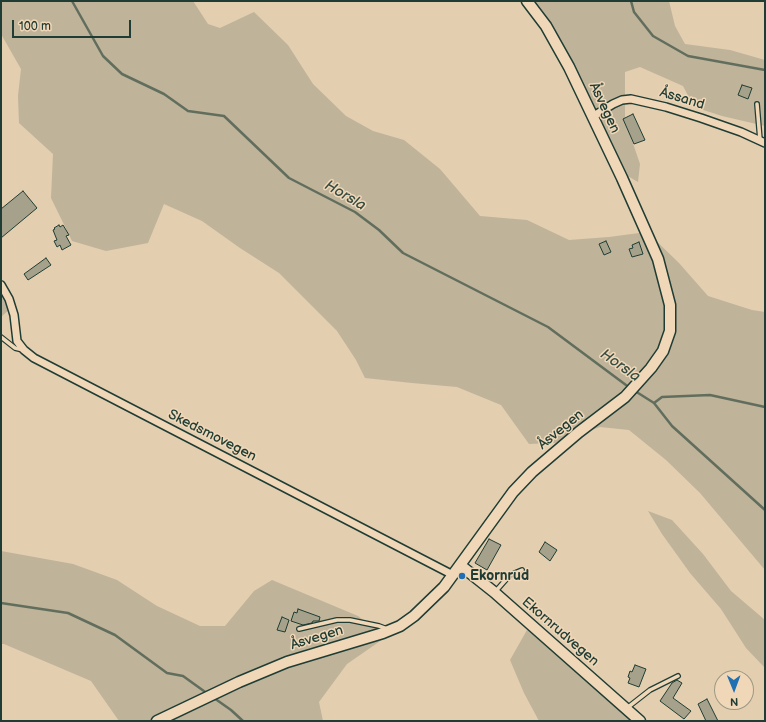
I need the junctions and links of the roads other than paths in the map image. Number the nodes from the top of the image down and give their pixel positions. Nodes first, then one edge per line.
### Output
1 (527, 1) edge
2 (757, 104) dead end
3 (592, 118) junction
4 (763, 141) edge
5 (1, 285) edge
6 (1, 337) edge
7 (24, 350) junction
8 (460, 566) junction
9 (522, 570) dead end
10 (454, 575) junction
11 (494, 592) junction
12 (299, 629) dead end
13 (390, 630) junction
14 (678, 676) dead end
15 (626, 709) junction
16 (157, 721) edge
17 (640, 721) edge

1 - 3 main road, Åsvegen
2 - 4 lane
3 - 4 street, Åssand
3 - 8 main road, Åsvegen
5 - 7 street
6 - 7 lane
7 - 10 street, Skedsmovegen
8 - 10 main road, Åsvegen
8 - 11 main road, Ekornrudvegen
9 - 11 lane
10 - 13 main road, Åsvegen
11 - 15 main road, Ekornrudvegen
12 - 13 lane
13 - 16 main road, Åsvegen
14 - 15 lane
15 - 17 main road, Ekornrudvegen

